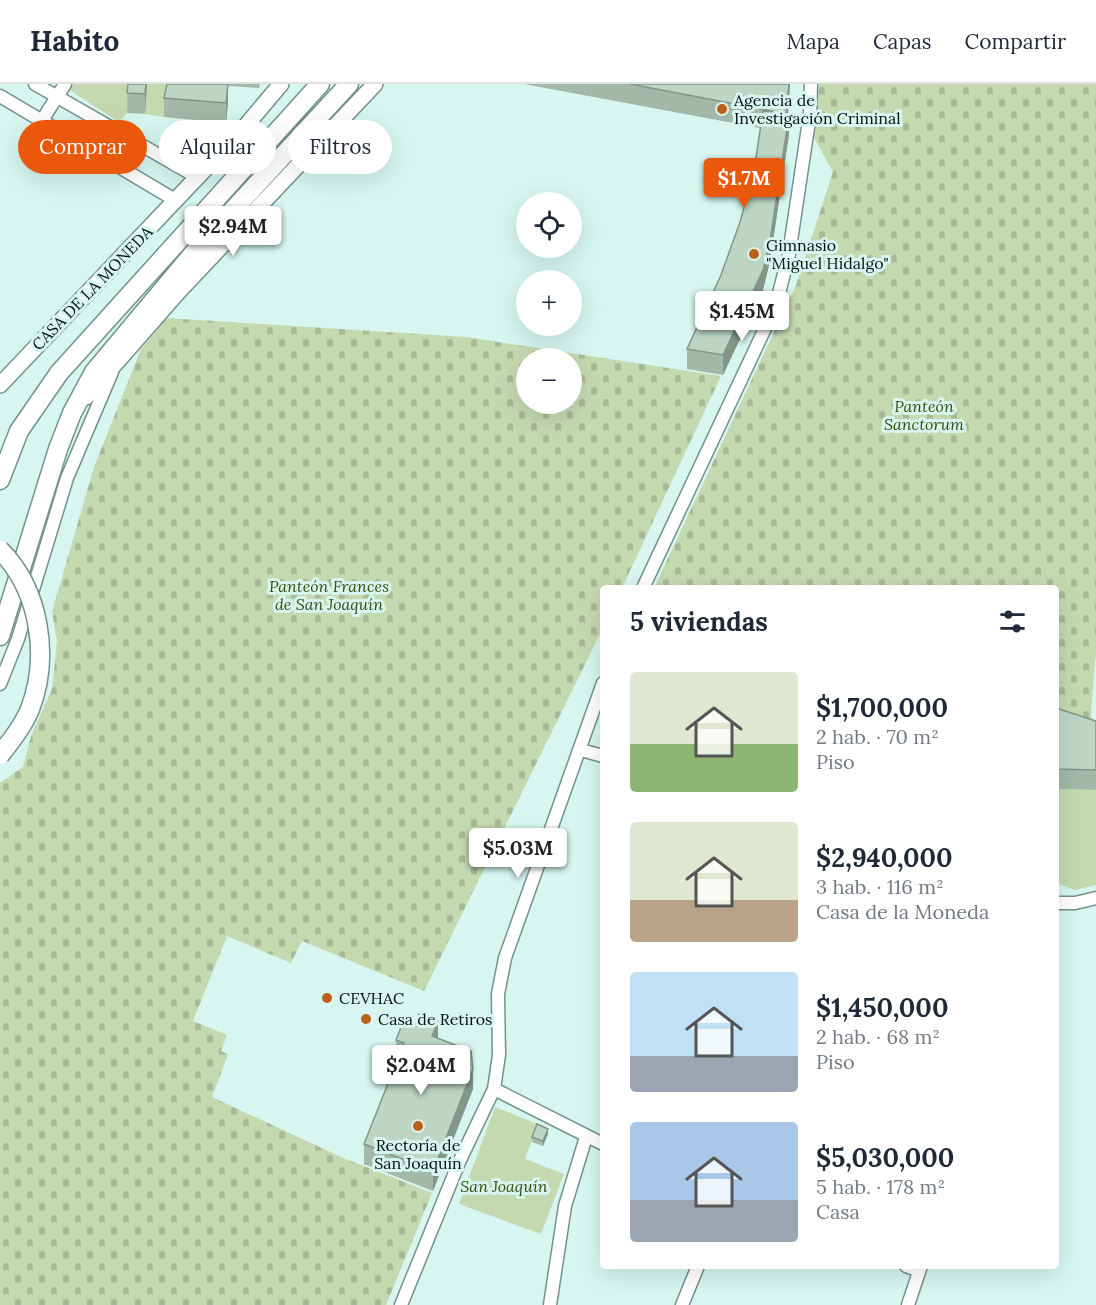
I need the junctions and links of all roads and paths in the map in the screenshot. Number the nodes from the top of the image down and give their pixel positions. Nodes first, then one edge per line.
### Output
1 (35, 84) edge
2 (65, 84) edge
3 (281, 84) edge
4 (320, 84) edge
5 (349, 84) edge
6 (375, 84) edge
7 (811, 84) edge
8 (56, 97) junction
9 (2, 101) edge
10 (37, 120) edge
11 (42, 120) edge
12 (130, 174) edge
13 (197, 177) junction
14 (175, 200) junction
15 (117, 360) junction
16 (0, 385) edge
17 (72, 413) junction
18 (0, 480) edge
19 (0, 550) edge
20 (644, 585) edge
21 (0, 636) edge
22 (0, 684) edge
23 (600, 692) edge
24 (581, 750) junction
25 (0, 755) edge
26 (600, 755) edge
27 (1096, 898) edge
28 (1059, 904) edge
29 (494, 1089) junction
30 (586, 1137) junction
31 (600, 1143) edge
32 (697, 1269) edge
33 (920, 1269) edge
34 (401, 1305) edge
35 (550, 1305) edge
36 (682, 1305) edge
37 (908, 1305) edge

1 - 8 street
2 - 8 street
3 - 13 main road, CASA DE LA MONEDA
4 - 18 highway
5 - 17 highway
6 - 15 main road
7 - 20 street
8 - 11 street
8 - 13 street
9 - 10 street
12 - 14 street
13 - 14 main road, CASA DE LA MONEDA
14 - 16 main road, CASA DE LA MONEDA
15 - 17 main road
15 - 22 street
17 - 21 highway
19 - 25 highway, bridge
23 - 24 street
24 - 26 street
24 - 29 street
27 - 28 street
29 - 30 street
29 - 34 street
30 - 31 street
30 - 35 street
32 - 36 street
33 - 37 street

